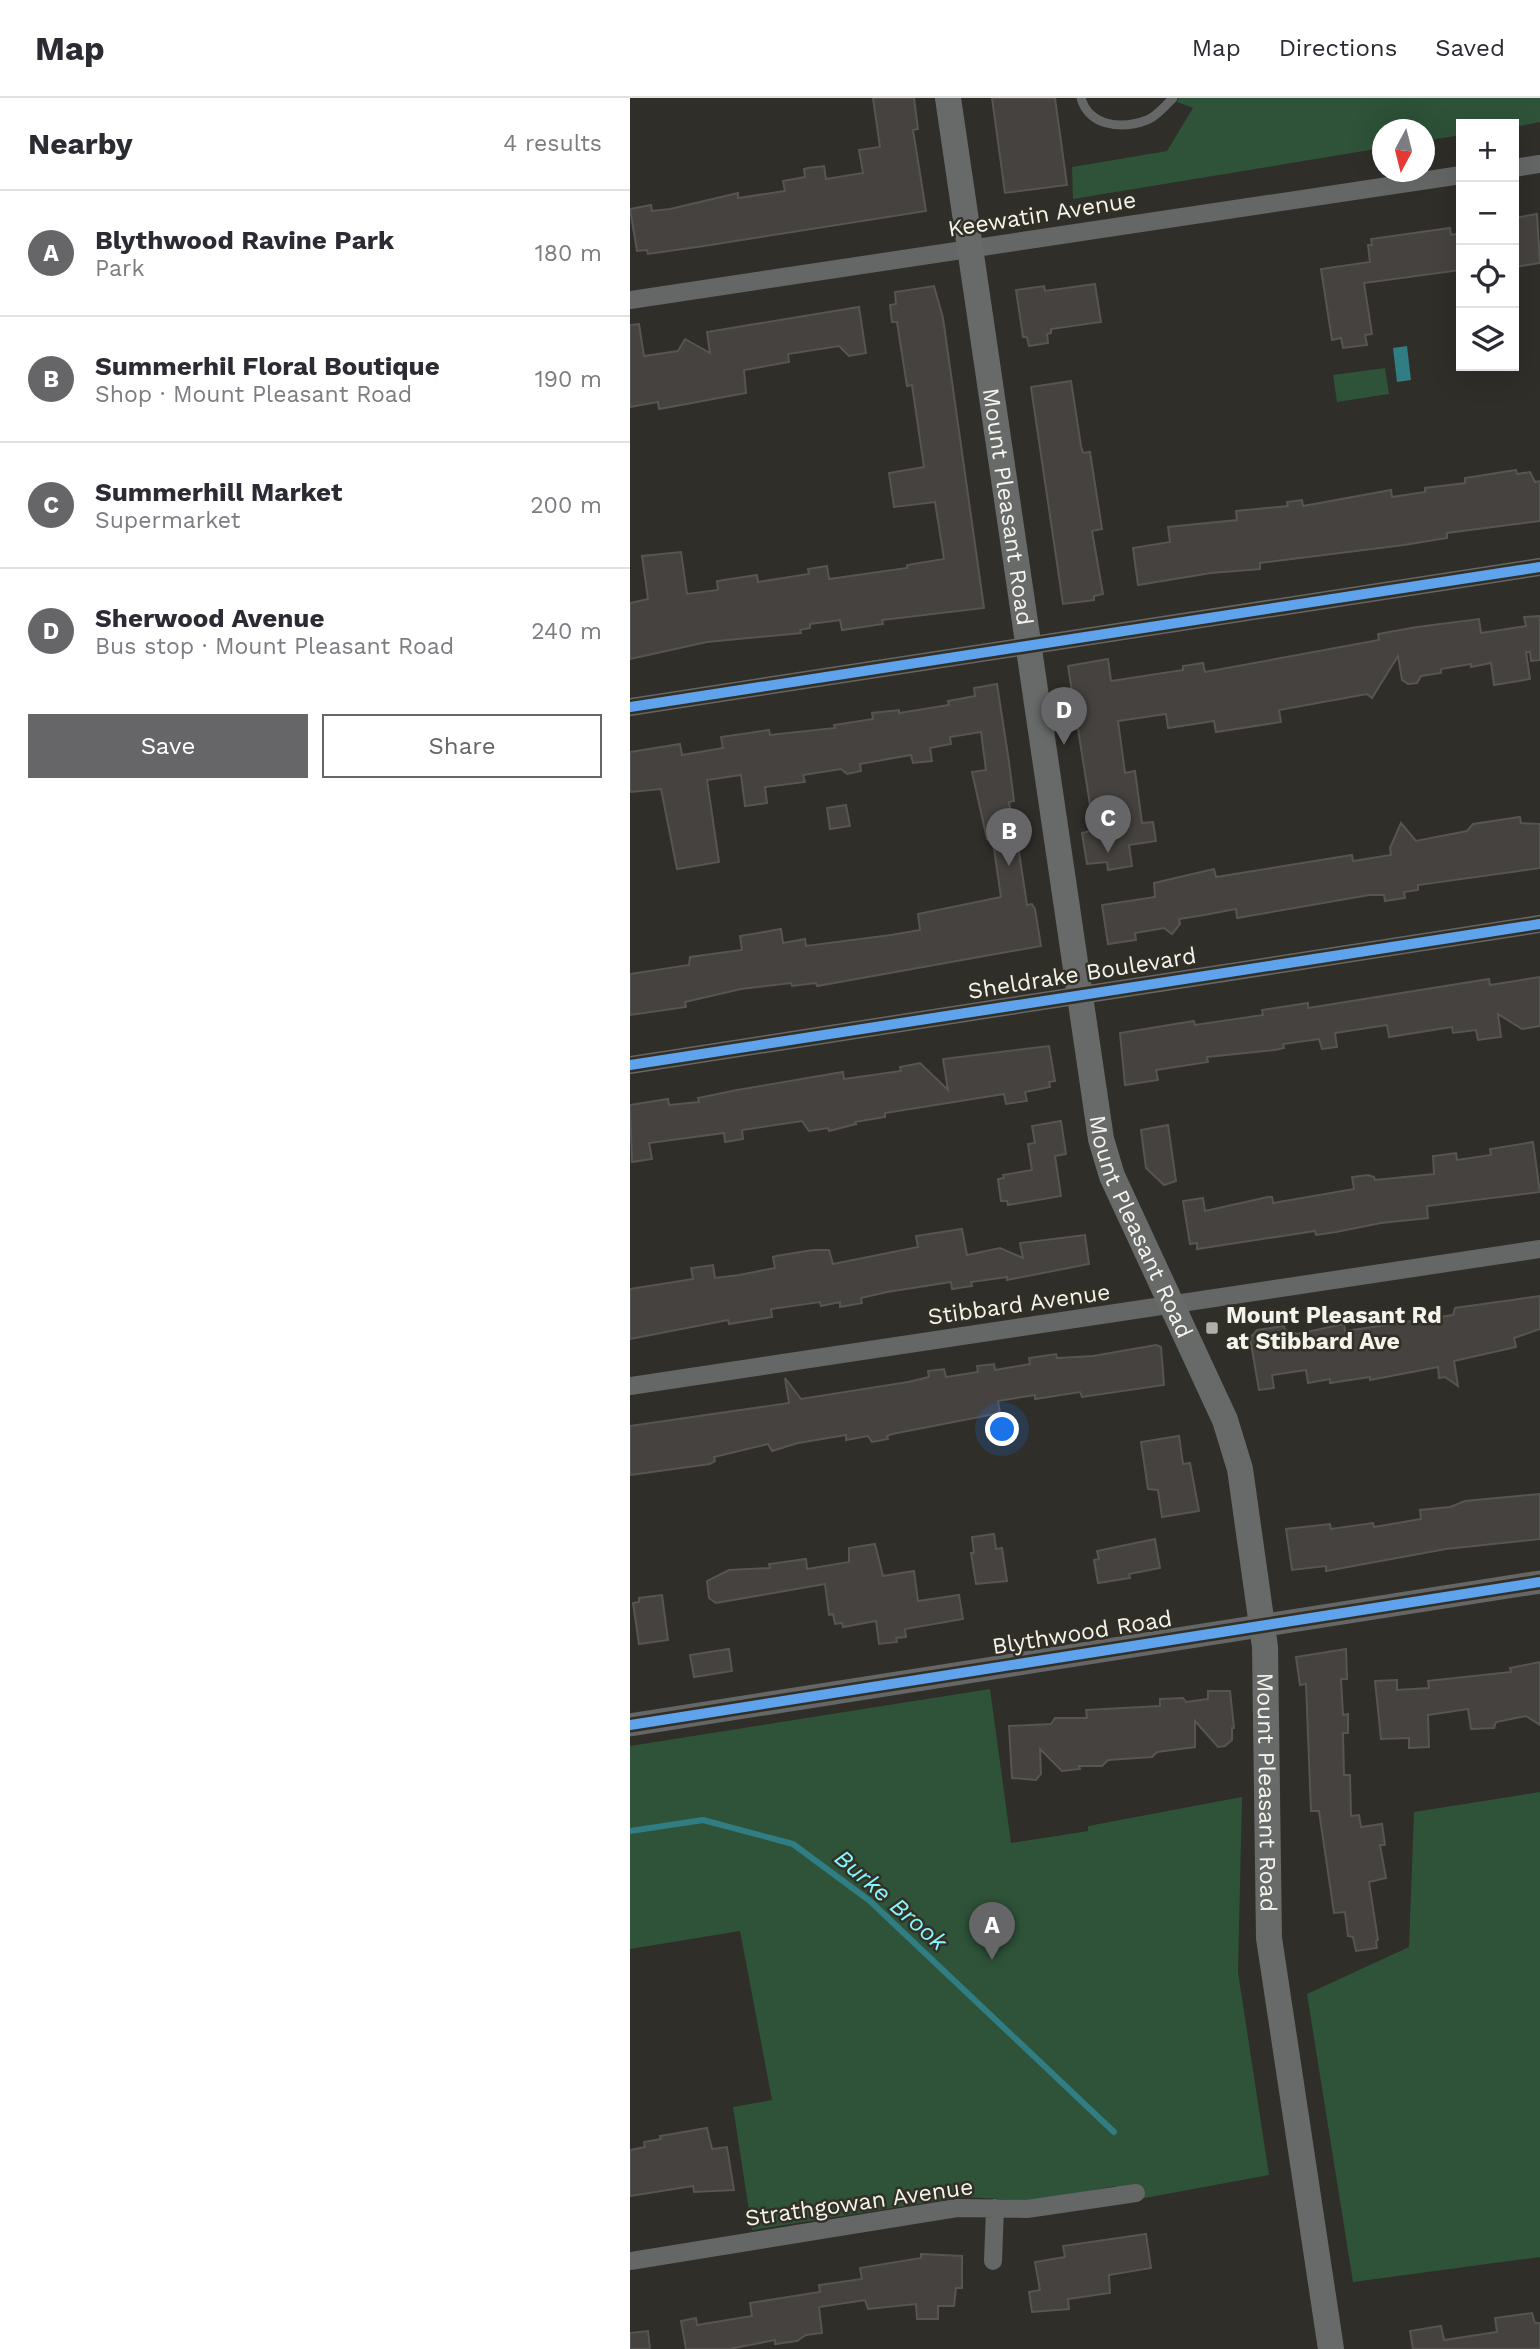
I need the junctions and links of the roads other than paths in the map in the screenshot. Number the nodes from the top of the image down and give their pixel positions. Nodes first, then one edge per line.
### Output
1 (948, 98) edge
2 (1081, 98) edge
3 (1173, 98) edge
4 (1540, 164) edge
5 (1519, 167) edge
6 (1456, 176) edge
7 (971, 249) junction
8 (630, 300) edge
9 (1540, 567) edge
10 (1028, 645) junction
11 (630, 707) edge
12 (1540, 924) edge
13 (1080, 995) junction
14 (630, 1065) edge
15 (1540, 1249) edge
16 (1172, 1307) junction
17 (630, 1386) edge
18 (1540, 1581) edge
19 (1262, 1623) junction
20 (630, 1725) edge
21 (1136, 2193) dead end
22 (995, 2208) junction
23 (630, 2261) edge
24 (993, 2261) dead end
25 (1330, 2342) edge

1 - 7 main road, Mount Pleasant Road
2 - 3 lane
4 - 5 street
6 - 7 street, Keewatin Avenue
7 - 8 street, Keewatin Avenue
7 - 10 main road, Mount Pleasant Road
9 - 10 street
10 - 11 street
10 - 13 main road, Mount Pleasant Road
12 - 13 street, Sheldrake Boulevard
13 - 14 street, Sheldrake Boulevard
13 - 16 main road, Mount Pleasant Road
15 - 16 street, Stibbard Avenue
16 - 17 street, Stibbard Avenue
16 - 19 main road, Mount Pleasant Road
18 - 19 street, Blythwood Road
19 - 20 street, Blythwood Road
19 - 25 main road, Mount Pleasant Road
21 - 22 street, Strathgowan Avenue
22 - 23 street, Strathgowan Avenue
22 - 24 street

